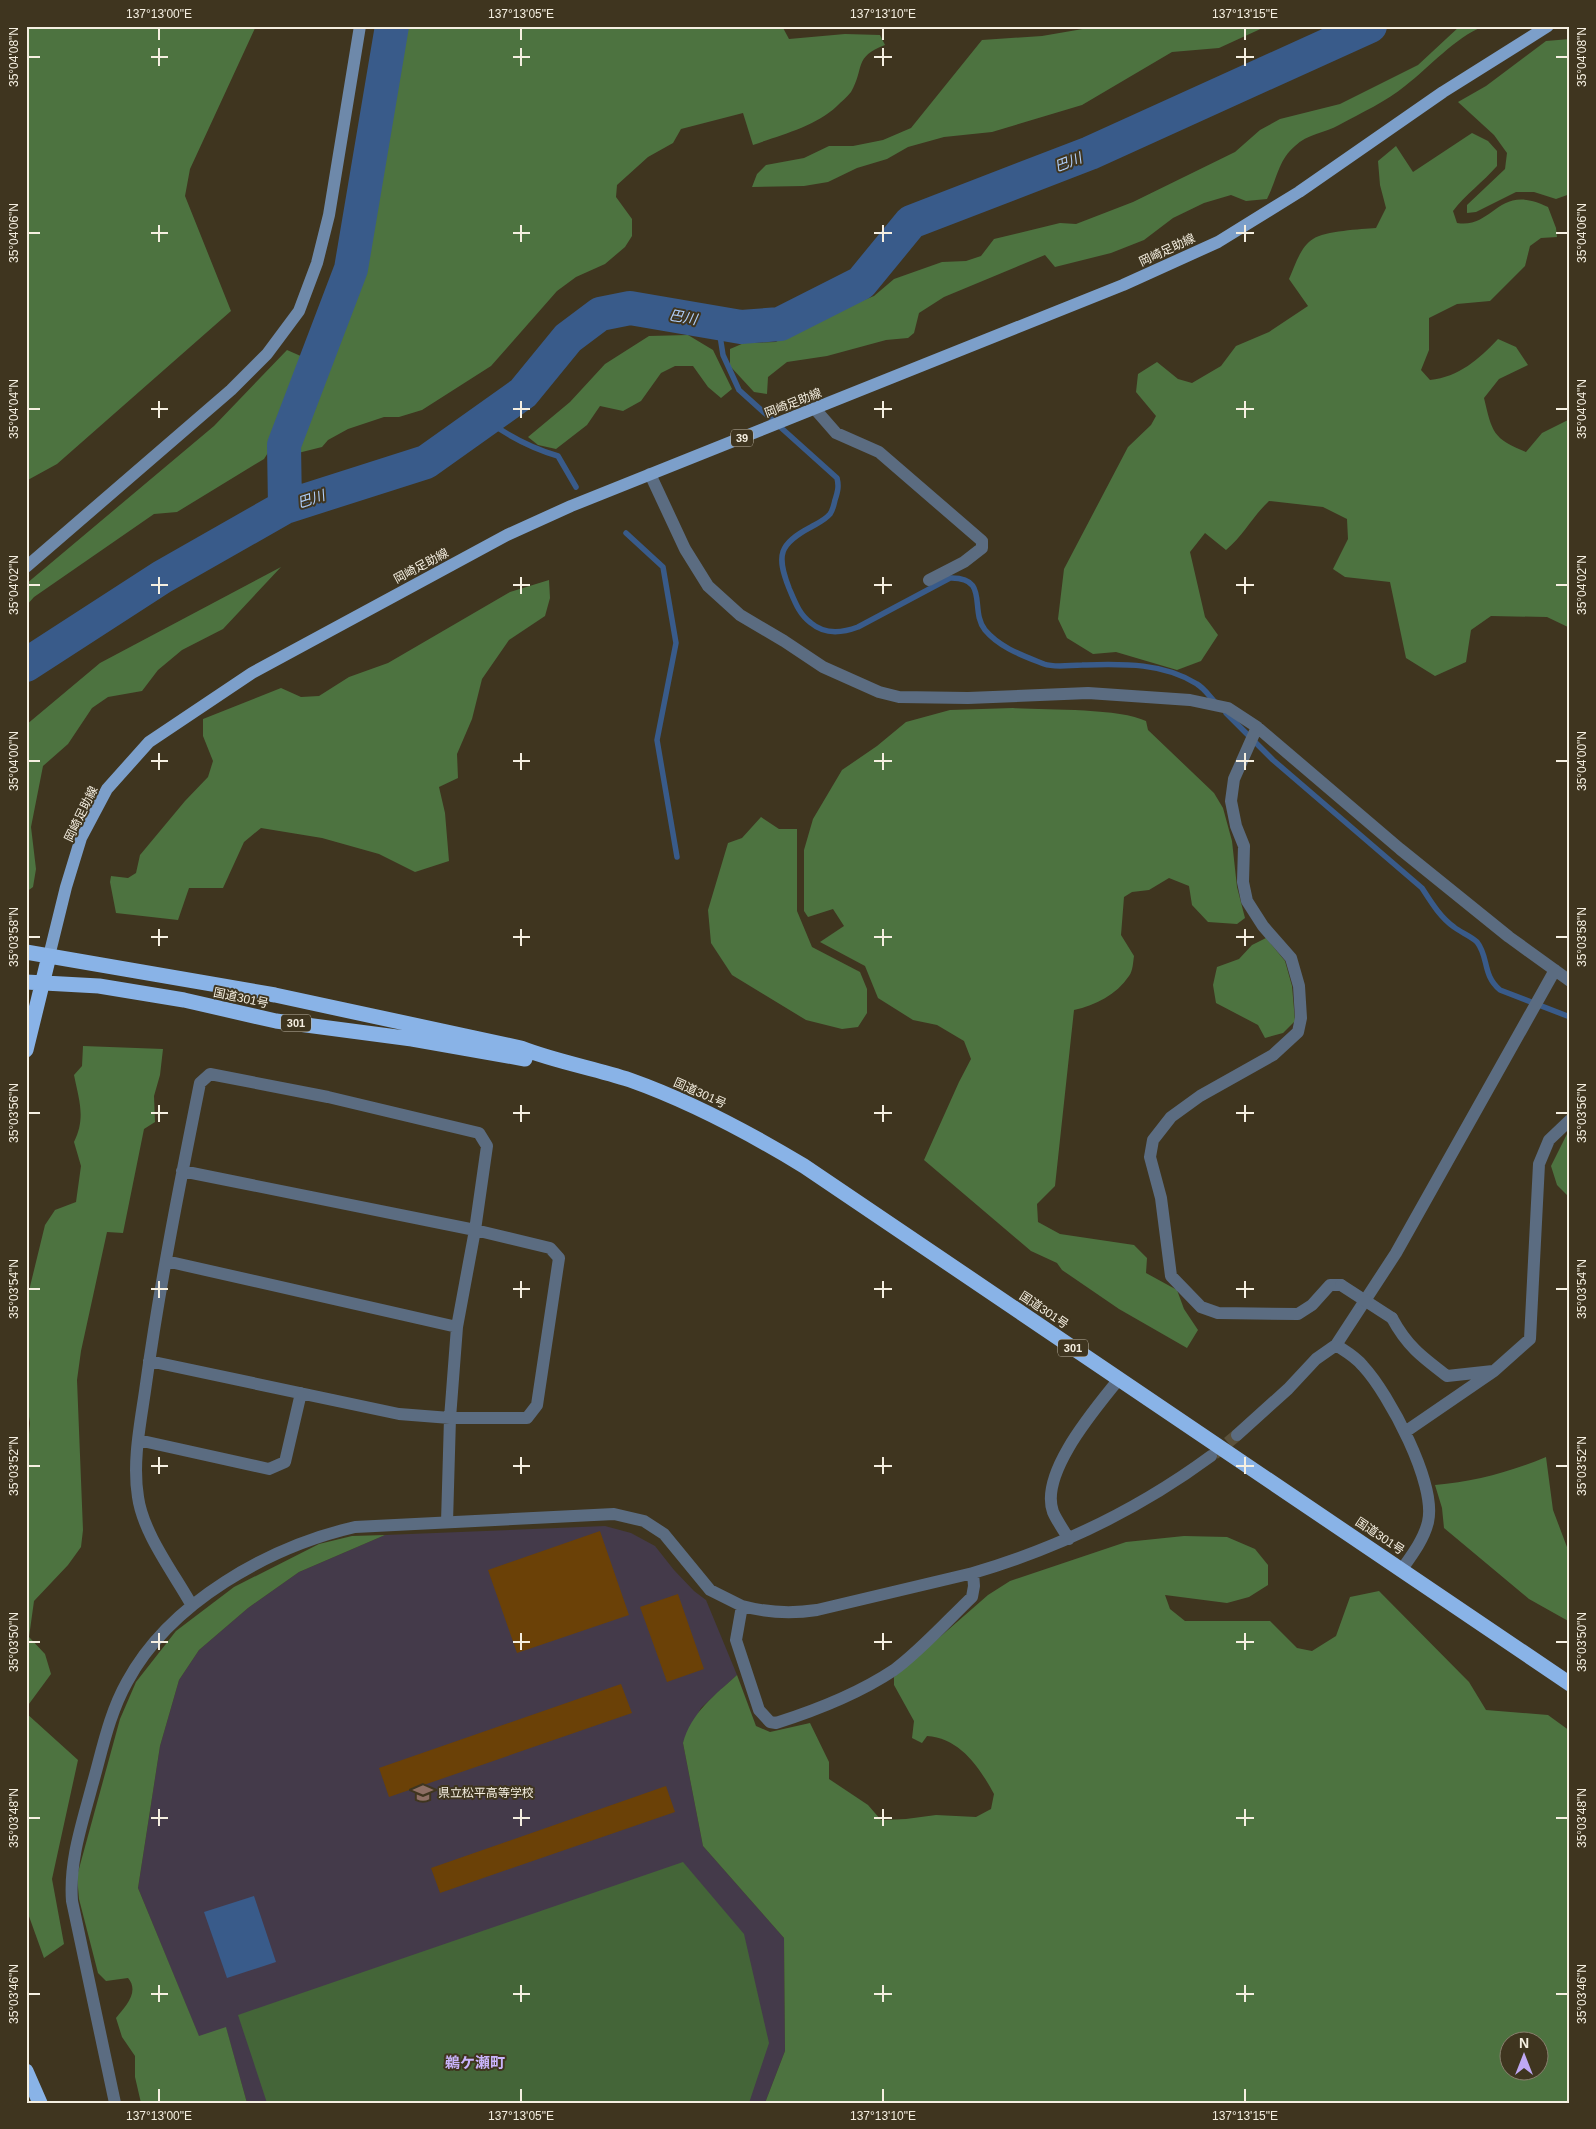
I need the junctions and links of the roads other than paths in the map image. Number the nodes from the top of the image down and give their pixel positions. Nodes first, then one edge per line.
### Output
1 (360, 26) edge
2 (1548, 26) edge
3 (815, 409) junction
4 (650, 474) junction
5 (26, 567) edge
6 (929, 580) dead end
7 (1257, 727) junction
8 (28, 953) edge
9 (49, 956) junction
10 (1556, 970) junction
11 (1570, 981) edge
12 (26, 982) edge
13 (42, 983) junction
14 (26, 1050) edge
15 (552, 1060) junction
16 (1570, 1120) edge
17 (182, 1171) junction
18 (475, 1230) junction
19 (166, 1261) junction
20 (456, 1327) junction
21 (1336, 1345) junction
22 (149, 1361) junction
23 (1494, 1371) junction
24 (1119, 1378) junction
25 (301, 1393) junction
26 (450, 1418) junction
27 (1405, 1432) junction
28 (1237, 1435) tunnel mouth
29 (138, 1440) junction
30 (1211, 1456) tunnel mouth
31 (447, 1522) junction
32 (1069, 1539) junction
33 (1402, 1569) junction
34 (973, 1573) junction
35 (191, 1604) junction
36 (742, 1606) junction
37 (1570, 1684) edge
38 (26, 2071) edge
39 (40, 2103) edge
40 (115, 2103) edge

1 - 5 main road
2 - 3 main road, 岡崎足助線 / 39
3 - 4 main road, 岡崎足助線 / 39
3 - 6 street
4 - 7 street
4 - 9 main road, 岡崎足助線 / 39
7 - 10 street
7 - 23 street, bridge
8 - 9 highway, 国道301号 / 301
9 - 13 highway
9 - 15 highway, 国道301号 / 301
10 - 11 street
10 - 21 street
12 - 13 highway, 国道301号 / 301
13 - 14 highway
13 - 15 highway, 国道301号 / 301
15 - 24 highway, 国道301号 / 301
16 - 23 street
17 - 18 street
17 - 18 street
17 - 19 street
18 - 20 street
18 - 26 street
19 - 20 street
19 - 22 street
20 - 26 street
21 - 27 street
21 - 28 street
22 - 25 street
22 - 29 street
23 - 27 street
24 - 32 street
24 - 33 highway, 国道301号 / 301
25 - 26 street
25 - 29 street
26 - 31 street
27 - 33 street
29 - 35 street
30 - 32 street
31 - 35 street
31 - 36 street
32 - 34 street
33 - 37 highway, 国道301号 / 301
34 - 36 street
34 - 36 street
35 - 40 street
38 - 39 highway

